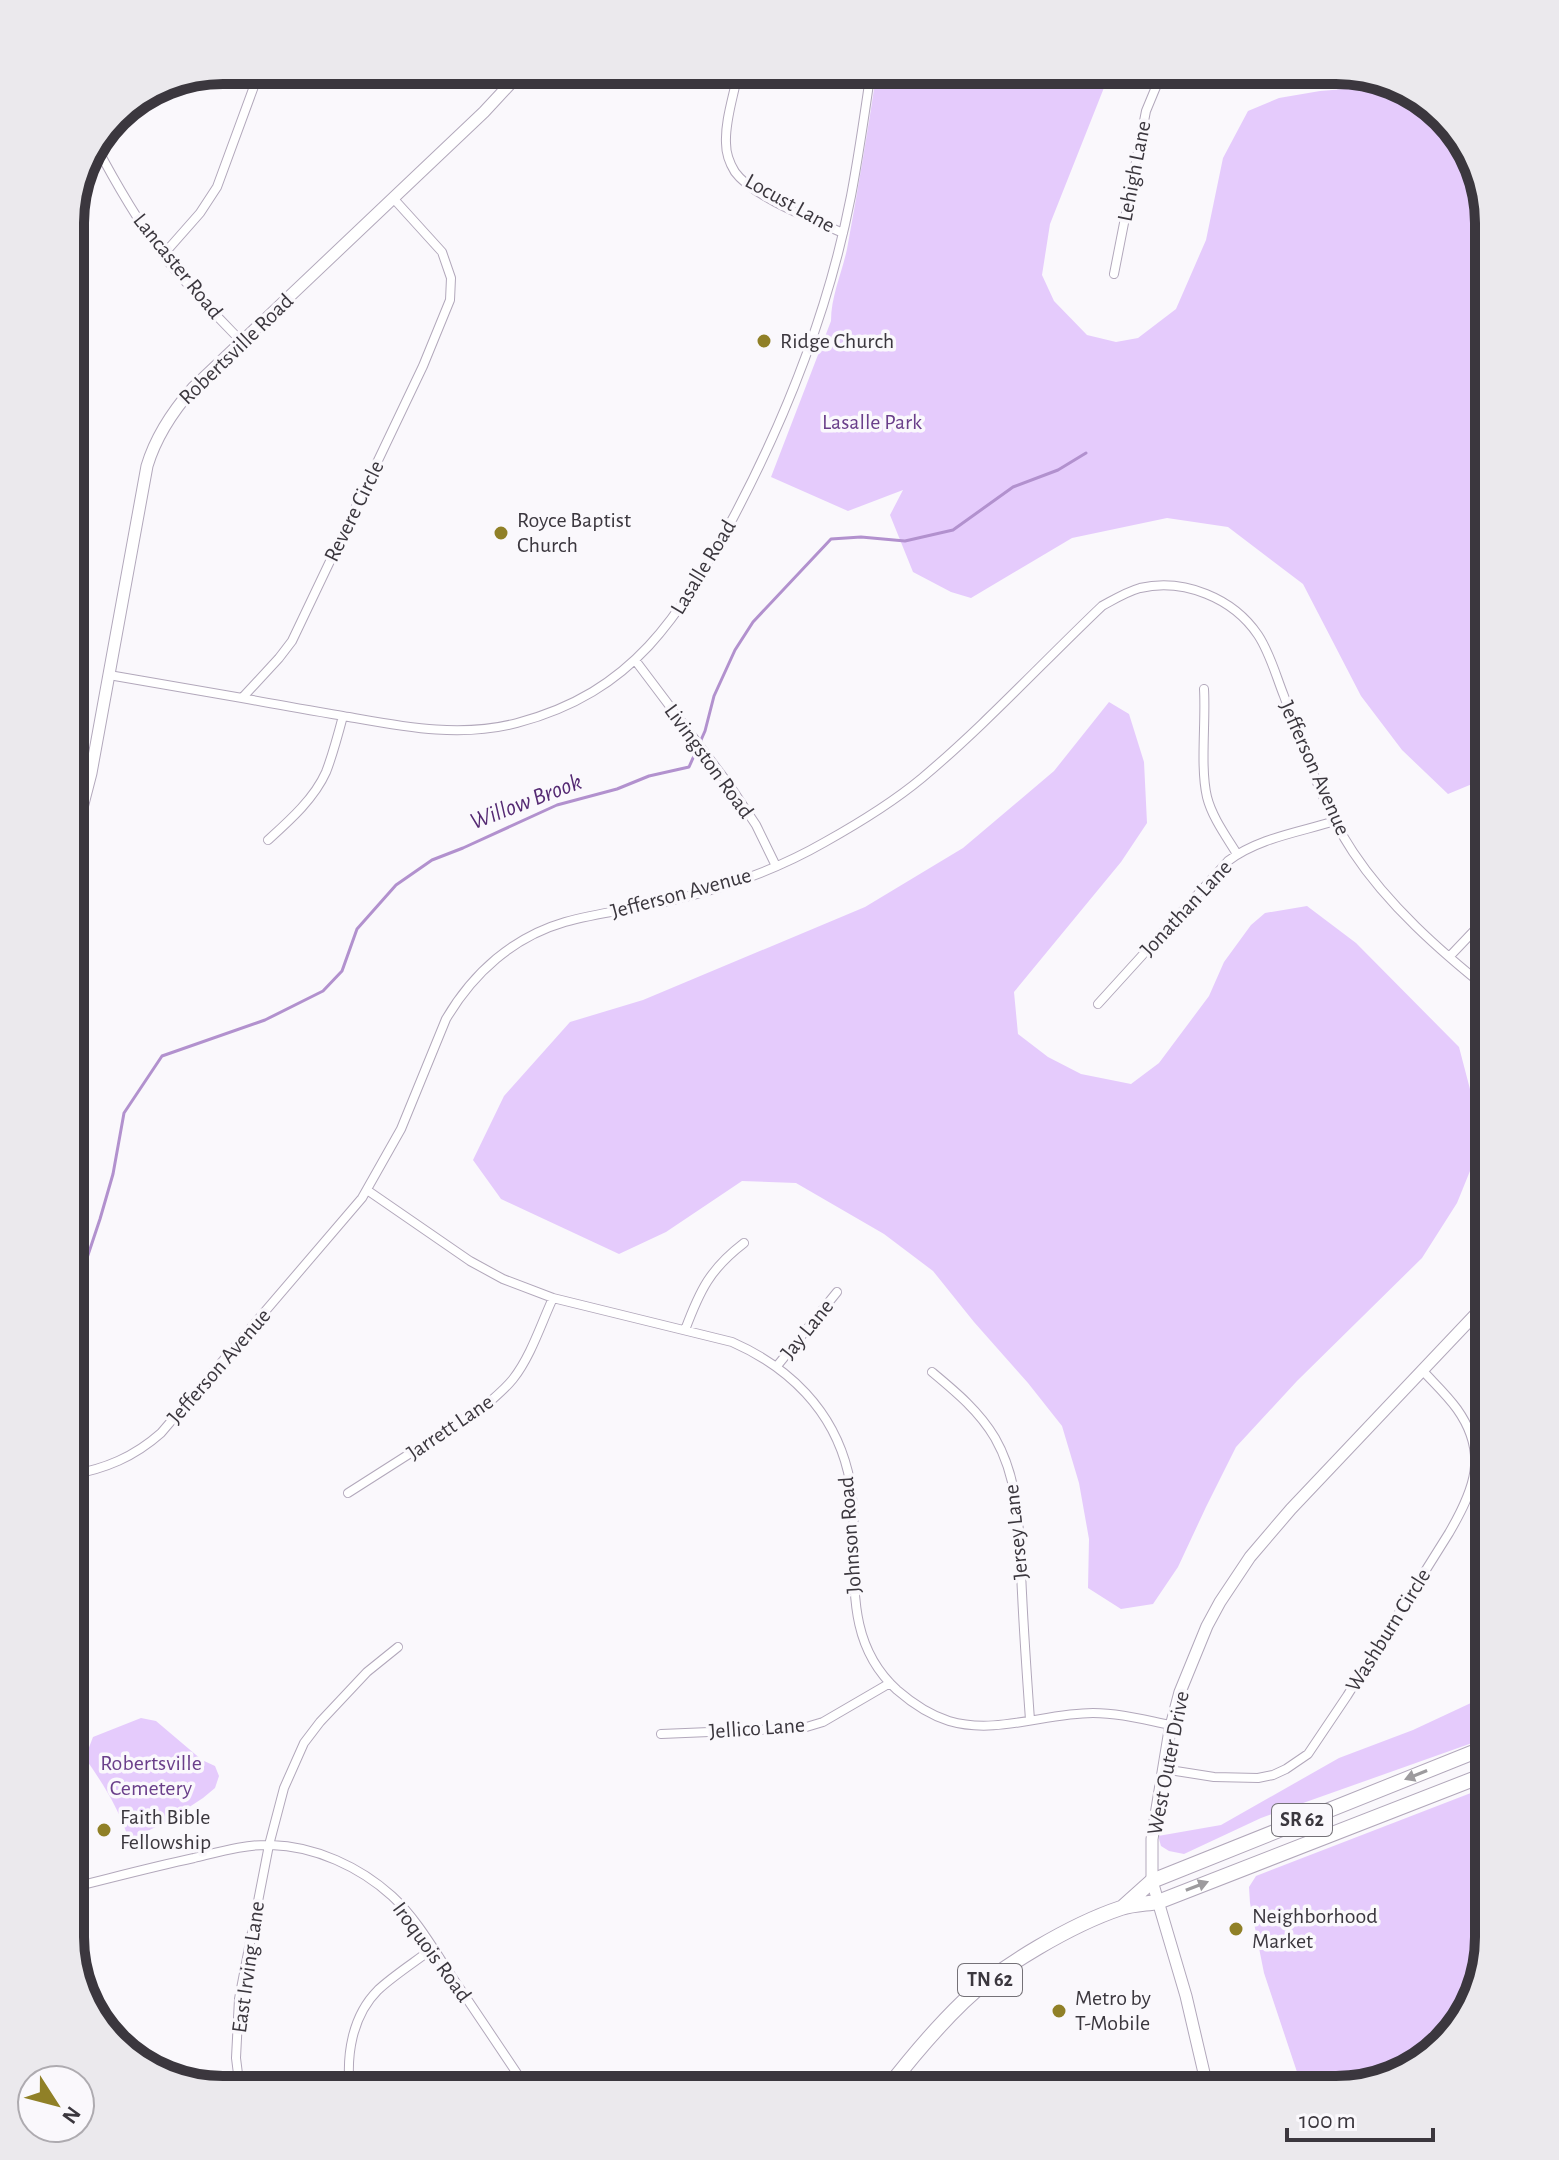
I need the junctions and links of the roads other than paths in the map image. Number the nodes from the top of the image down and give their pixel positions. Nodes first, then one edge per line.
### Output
1 (255, 84) edge
2 (510, 84) edge
3 (736, 84) edge
4 (869, 84) edge
5 (1157, 84) edge
6 (102, 156) edge
7 (393, 198) junction
8 (843, 233) junction
9 (163, 255) junction
10 (1114, 274) dead end
11 (242, 342) junction
12 (635, 660) junction
13 (109, 675) junction
14 (1204, 689) dead end
15 (242, 698) junction
16 (343, 716) junction
17 (84, 800) edge
18 (1335, 821) junction
19 (268, 840) dead end
20 (1237, 854) junction
21 (776, 866) junction
22 (1475, 930) edge
23 (1450, 956) junction
24 (1475, 978) edge
25 (1098, 1004) dead end
26 (367, 1190) junction
27 (744, 1243) dead end
28 (837, 1292) dead end
29 (553, 1298) junction
30 (1475, 1315) edge
31 (685, 1330) junction
32 (777, 1366) junction
33 (1423, 1371) junction
34 (932, 1372) dead end
35 (84, 1472) edge
36 (348, 1493) dead end
37 (398, 1647) dead end
38 (890, 1683) junction
39 (1030, 1720) junction
40 (1171, 1725) junction
41 (661, 1734) dead end
42 (1475, 1752) edge
43 (1163, 1769) junction
44 (1475, 1778) edge
45 (269, 1845) junction
46 (1152, 1881) junction
47 (84, 1885) edge
48 (1158, 1902) junction
49 (1123, 1907) junction
50 (433, 1948) junction
51 (238, 2076) edge
52 (348, 2076) edge
53 (519, 2076) edge
54 (898, 2076) edge
55 (1205, 2076) edge

1 - 9 street
2 - 7 street, Robertsville Road
3 - 8 street, Locust Lane
4 - 8 street, Lasalle Road
5 - 10 street, Lehigh Lane
6 - 9 street, Lancaster Road
7 - 11 street, Robertsville Road
7 - 15 street, Revere Circle
8 - 12 street, Lasalle Road
9 - 11 street, Lancaster Road
11 - 13 street, Robertsville Road
12 - 16 street, Lasalle Road
12 - 21 street, Livingston Road
13 - 15 street
13 - 17 street, Robertsville Road
14 - 20 street
15 - 16 street, Lasalle Road
16 - 19 street
18 - 20 street, Jonathan Lane
18 - 21 street, Jefferson Avenue
18 - 23 street, Jefferson Avenue
20 - 25 street, Jonathan Lane
21 - 26 street, Jefferson Avenue
22 - 23 street
23 - 24 street, Jefferson Avenue
26 - 29 street, Johnson Road
26 - 35 street, Jefferson Avenue
27 - 31 street
28 - 32 street, Jay Lane
29 - 31 street, Johnson Road
29 - 36 street, Jarrett Lane
30 - 33 street, West Outer Drive
31 - 32 street, Johnson Road
32 - 38 street, Johnson Road
33 - 40 street, West Outer Drive
33 - 43 street, Washburn Circle
34 - 39 street, Jersey Lane
37 - 45 street, East Irving Lane
38 - 39 street, Johnson Road
38 - 41 street, Jellico Lane
39 - 40 street, Johnson Road
40 - 43 street, West Outer Drive
42 -> 46 highway, SR 62
43 - 46 street, West Outer Drive
48 -> 44 highway, SR 62
45 - 47 street, Iroquois Road
45 - 50 street, Iroquois Road
45 - 51 street, East Irving Lane
46 - 48 street, West Outer Drive
46 - 49 highway, SR 62
48 - 49 highway, SR 62
48 - 55 street, West Outer Drive
49 - 54 highway, TN 62
50 - 52 street
50 - 53 street, Iroquois Road

